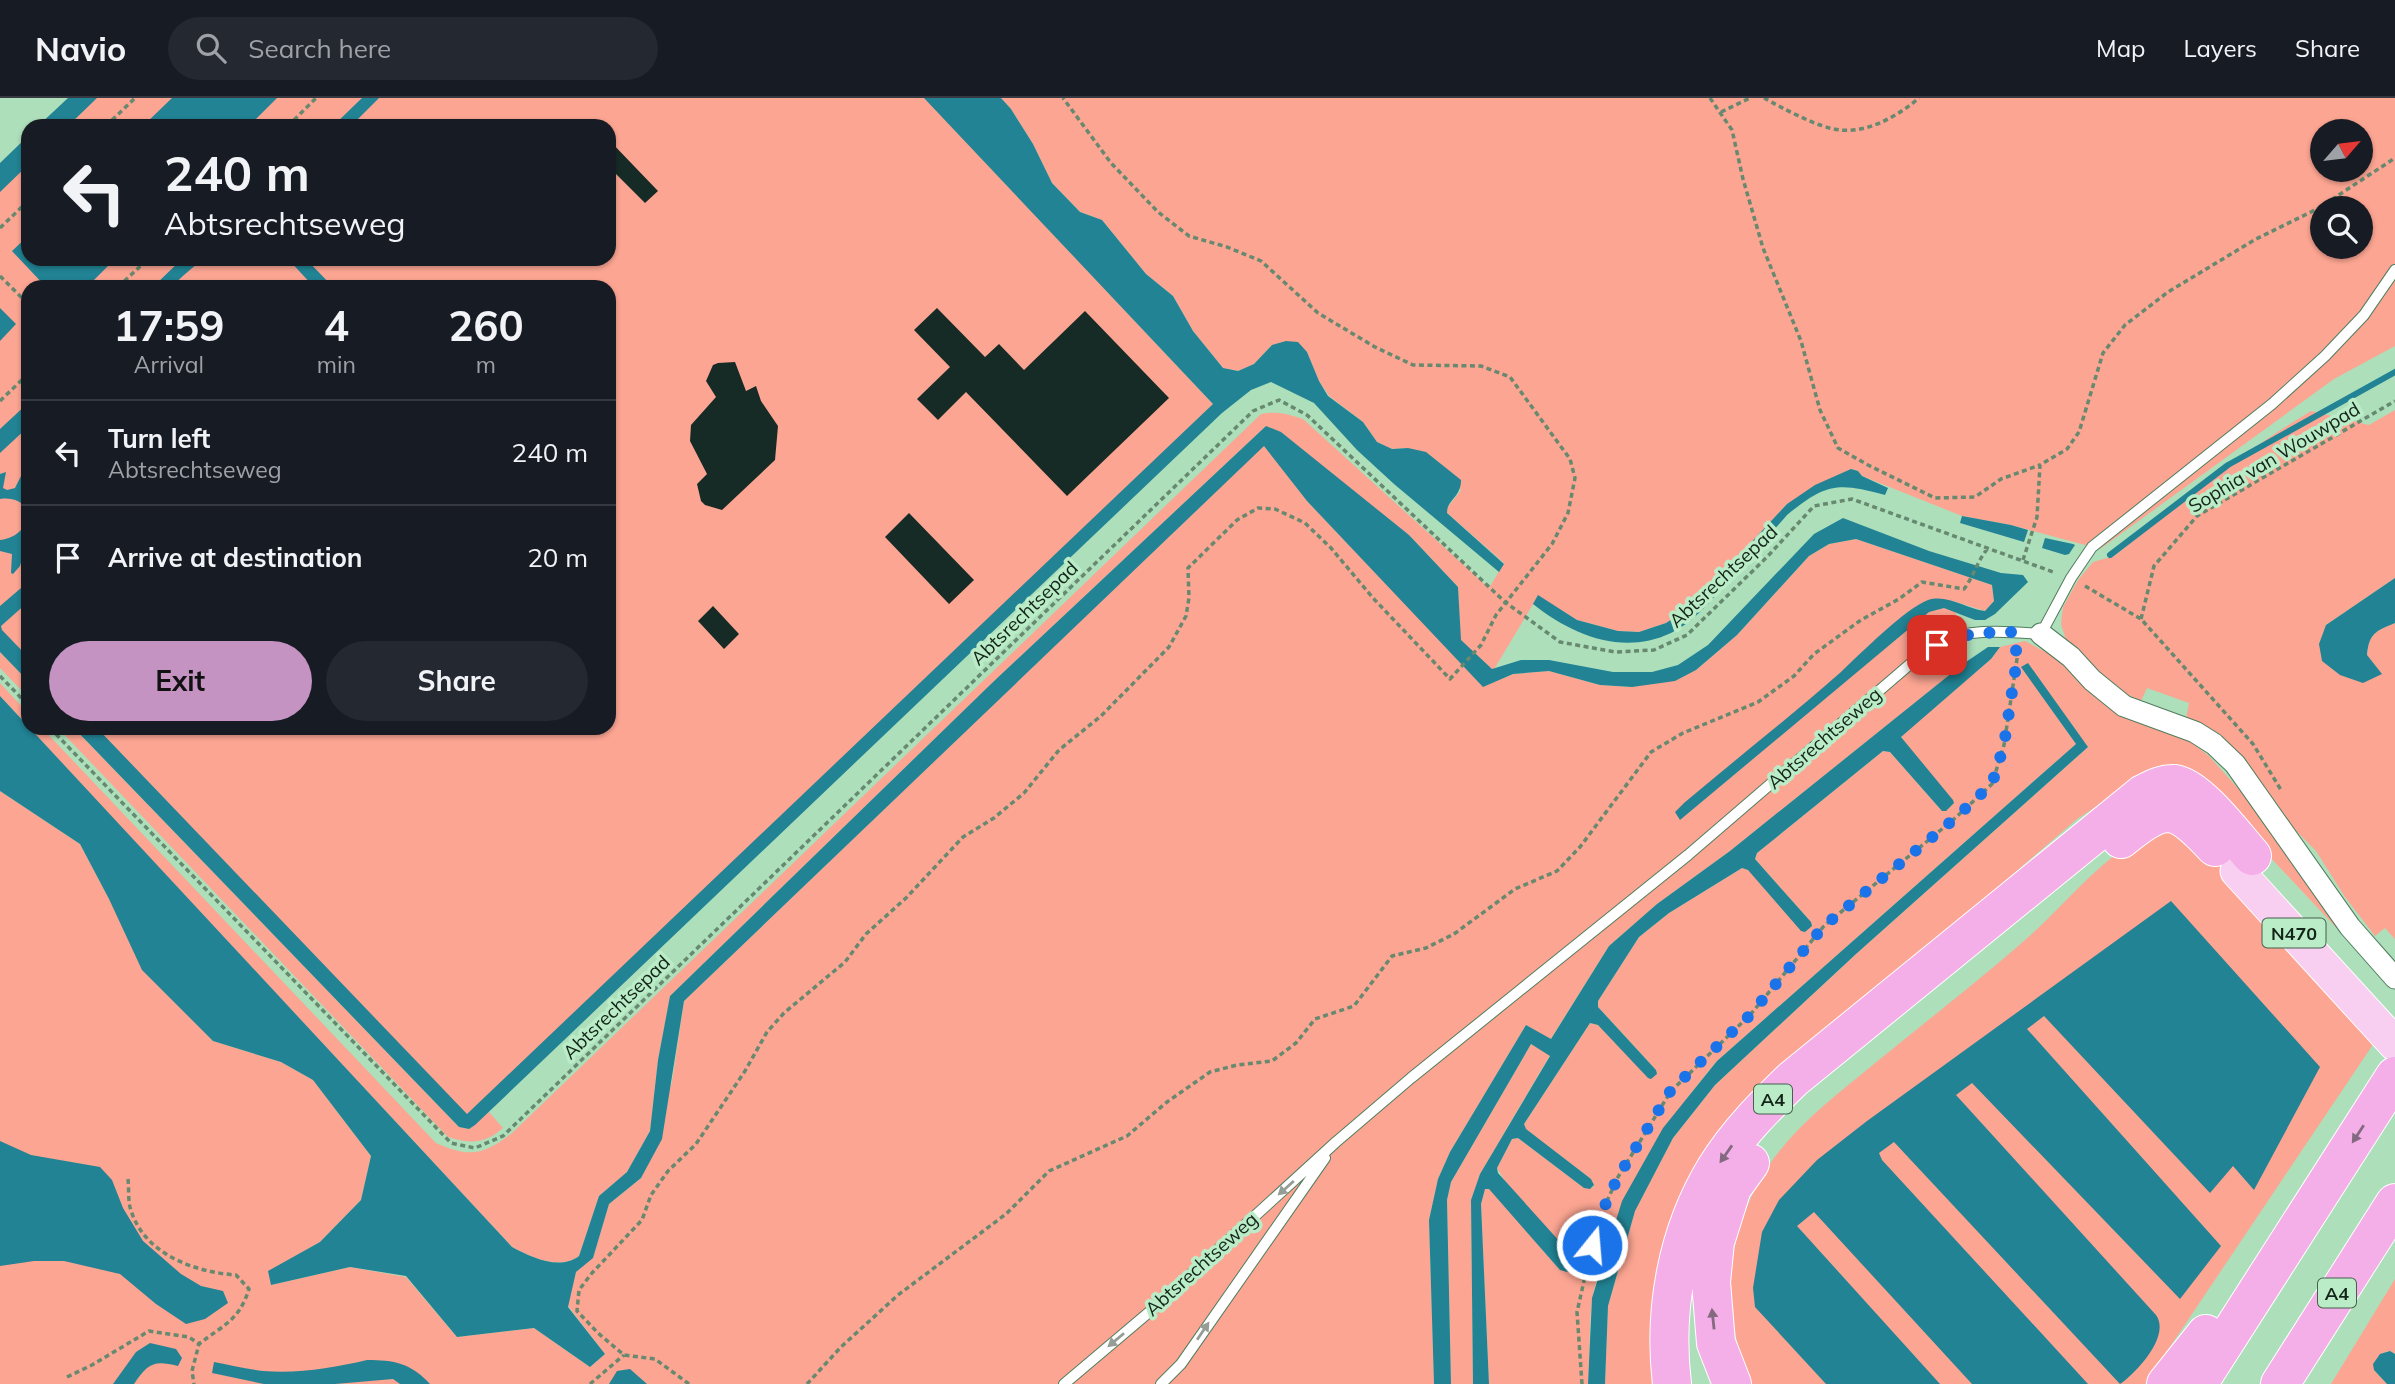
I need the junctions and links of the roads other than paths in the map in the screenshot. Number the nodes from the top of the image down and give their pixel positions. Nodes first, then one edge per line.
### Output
1 (2395, 270) edge
2 (2041, 634) junction
3 (2245, 863) junction
4 (2363, 976) junction
5 (2395, 978) edge
6 (2395, 1012) edge
7 (2395, 1044) edge
8 (2395, 1076) edge
9 (1336, 1142) junction
10 (2320, 1193) junction
11 (2395, 1203) edge
12 (2395, 1210) edge
13 (1064, 1384) edge
14 (1161, 1384) edge
15 (1672, 1384) edge
16 (1732, 1384) edge
17 (2166, 1384) edge
18 (2198, 1384) edge
19 (2280, 1384) edge
20 (2302, 1384) edge

1 - 2 lane
2 - 4 street
2 - 9 lane, Abtsrechtseweg
3 - 4 main road, N470
3 -> 15 highway, A4
16 -> 3 highway, A4
4 - 5 street
4 - 6 main road, N470
4 - 7 main road, N470
8 -> 10 highway
9 -> 13 lane, Abtsrechtseweg
14 -> 9 lane, Abtsrechtseweg
10 - 17 highway
10 - 18 highway
11 - 19 highway, A4
12 - 20 highway, A4

